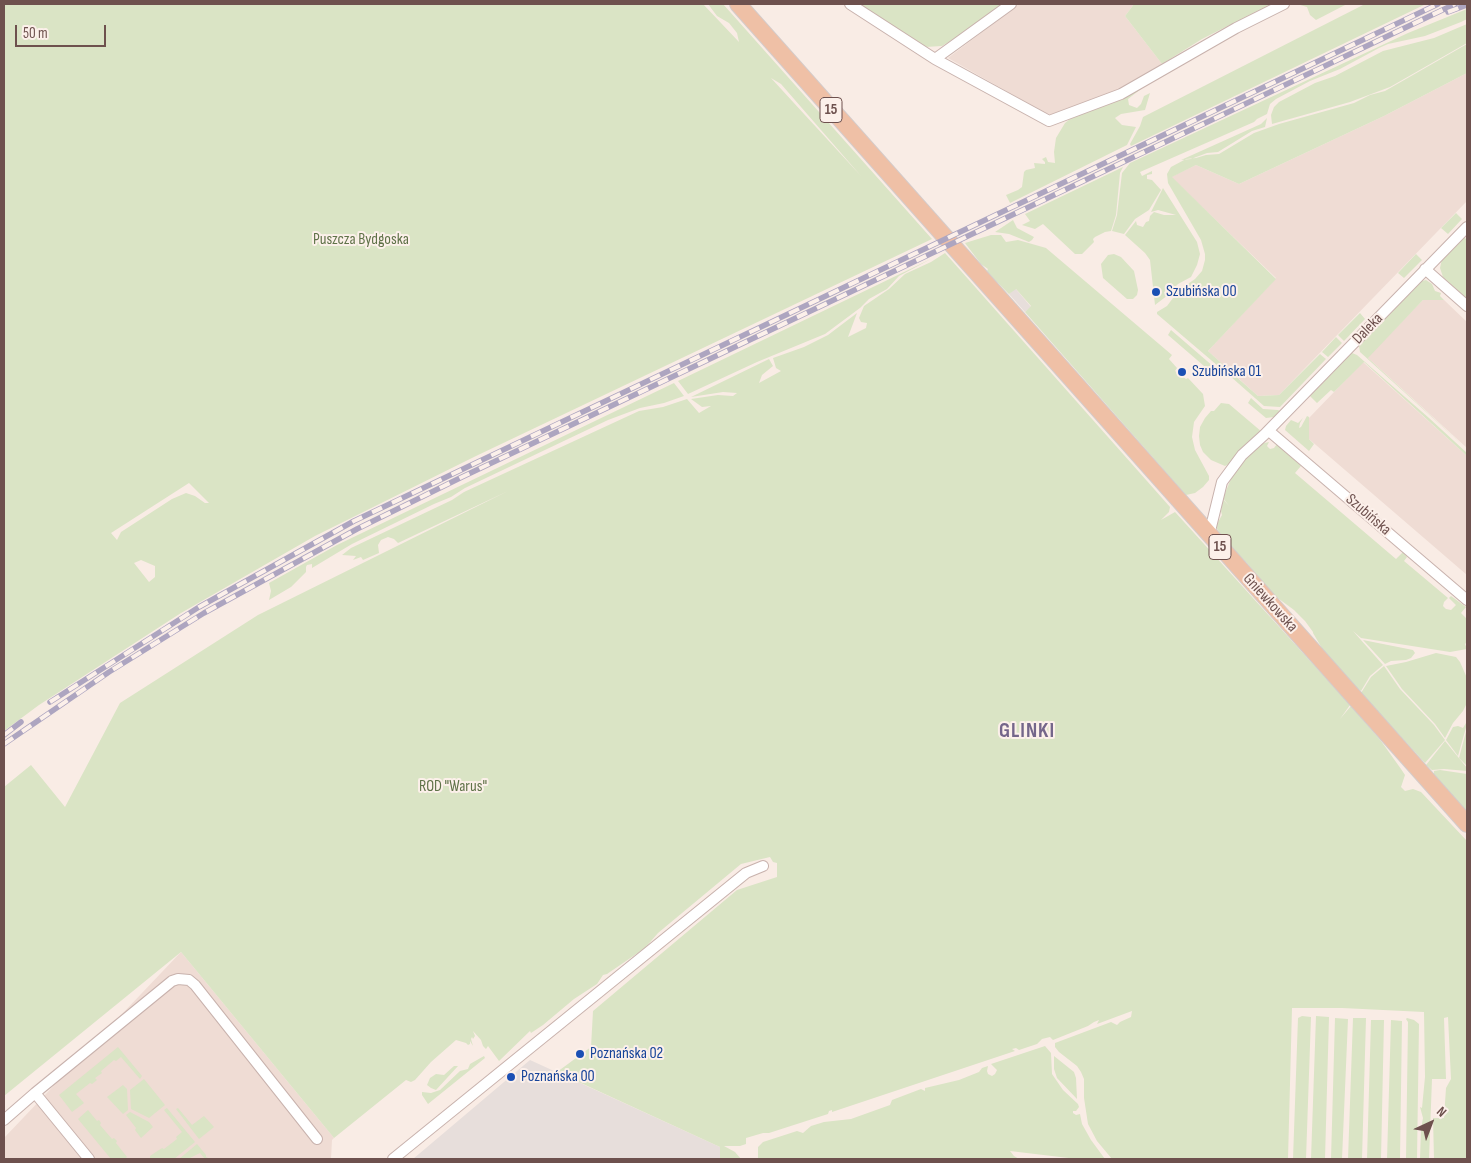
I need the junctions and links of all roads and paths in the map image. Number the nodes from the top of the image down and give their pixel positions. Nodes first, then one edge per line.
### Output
1 (738, 4) edge
2 (850, 4) edge
3 (1011, 4) edge
4 (1284, 4) edge
5 (935, 59) junction
6 (1467, 227) edge
7 (1425, 270) junction
8 (1467, 306) edge
9 (1269, 431) junction
10 (1209, 535) junction
11 (1467, 600) edge
12 (1467, 824) edge
13 (763, 866) dead end
14 (35, 1094) junction
15 (4, 1120) edge
16 (317, 1139) dead end
17 (88, 1159) edge
18 (392, 1159) edge

1 - 10 main road, Gniewkowska / 15
2 - 5 street
3 - 5 street
4 - 5 street
6 - 7 street, Daleka
7 - 8 street
7 - 9 street, Daleka
9 - 10 street, Daleka
9 - 11 street, Szubińska
10 - 12 main road, Gniewkowska / 15
13 - 18 street
14 - 15 street
14 - 16 street
14 - 17 street

